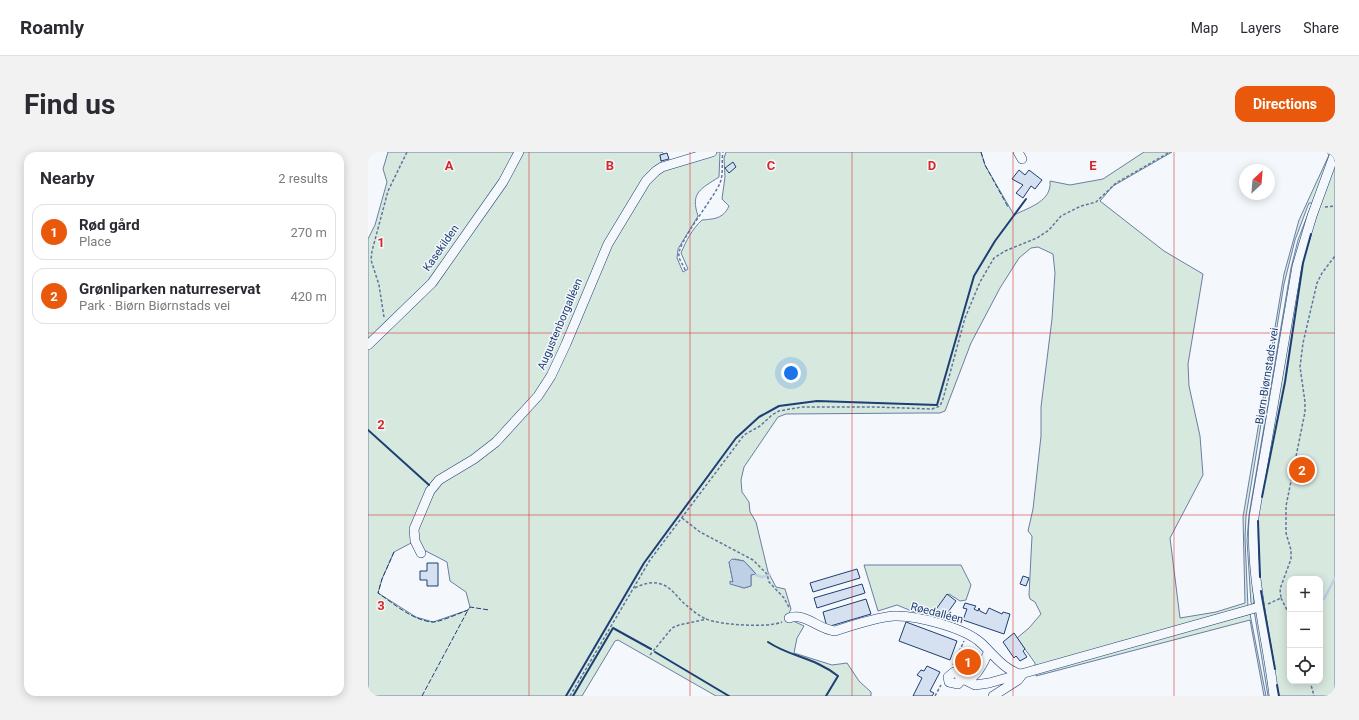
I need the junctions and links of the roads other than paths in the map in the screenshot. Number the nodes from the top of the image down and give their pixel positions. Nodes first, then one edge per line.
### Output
1 (519, 152) edge
2 (712, 152) edge
3 (1335, 153) edge
4 (368, 345) edge
5 (421, 553) dead end
6 (1259, 607) junction
7 (791, 617) road end
8 (989, 652) junction
9 (954, 672) road end
10 (1020, 677) junction
11 (964, 680) junction
12 (1009, 693) dead end
13 (993, 696) edge
14 (1274, 696) edge

1 - 4 street, Kasekilden
2 - 5 street, Augustenborgalléen
3 - 6 street, Biørn Biørnstads vei
6 - 10 street
6 - 14 street, Biørn Biørnstads vei
7 - 8 street, Røedalléen
8 - 10 street, Røedalléen
8 - 11 street
9 - 11 street
10 - 11 street
10 - 12 street
10 - 13 street

